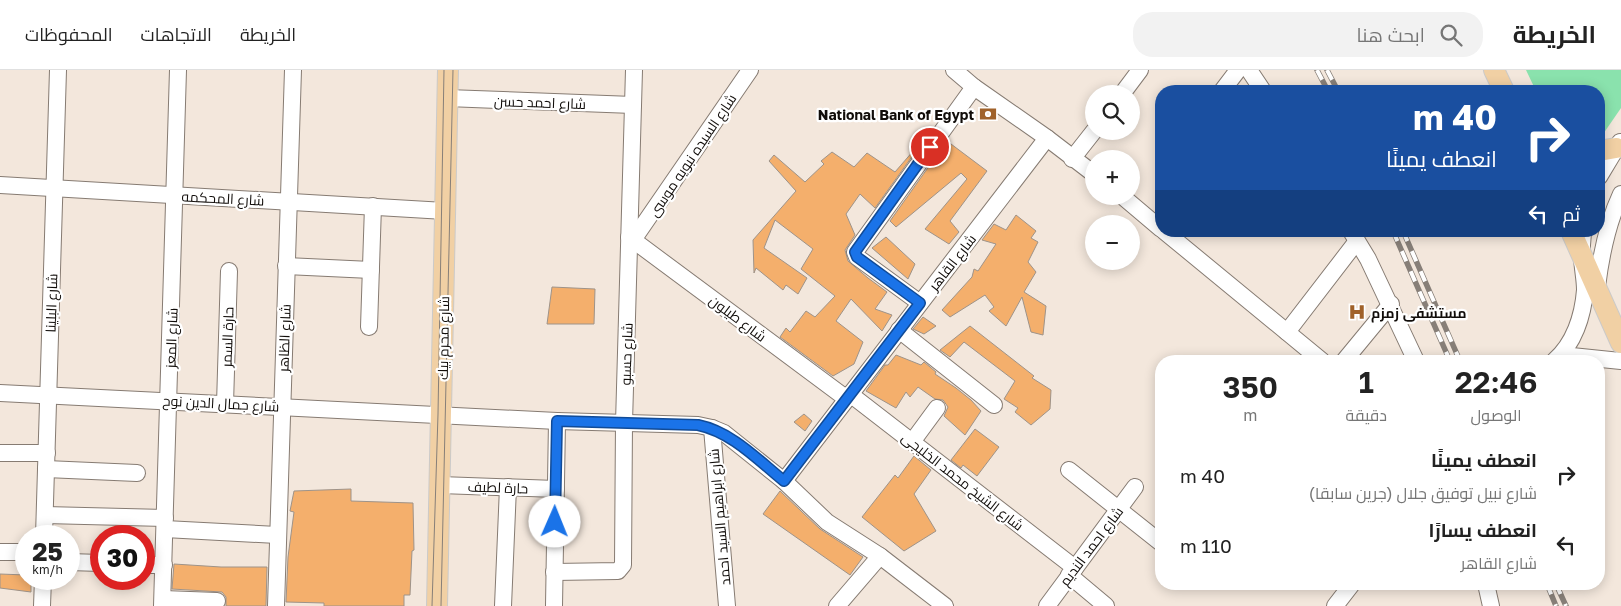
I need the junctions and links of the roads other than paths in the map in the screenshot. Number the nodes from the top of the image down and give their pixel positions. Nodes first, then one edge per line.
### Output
1 (58, 70) edge
2 (178, 70) edge
3 (293, 70) edge
4 (448, 70) edge
5 (634, 70) edge
6 (750, 70) edge
7 (954, 70) edge
8 (1140, 70) edge
9 (1238, 70) edge
10 (1249, 70) edge
11 (1494, 70) edge
12 (1129, 85) edge
13 (1227, 85) edge
14 (1259, 85) edge
15 (1501, 85) edge
16 (974, 87) junction
17 (448, 98) junction
18 (633, 105) junction
19 (1048, 138) junction
20 (1087, 140) edge
21 (1612, 146) edge
22 (1072, 159) junction
23 (1605, 163) edge
24 (1085, 168) edge
25 (0, 185) edge
26 (55, 188) junction
27 (1621, 194) edge
28 (175, 195) junction
29 (288, 201) junction
30 (1133, 205) edge
31 (373, 206) junction
32 (446, 211) junction
33 (1155, 224) edge
34 (1171, 237) edge
35 (1353, 237) edge
36 (1355, 237) edge
37 (1573, 237) edge
38 (1583, 237) edge
39 (631, 238) junction
40 (1582, 254) junction
41 (286, 266) junction
42 (229, 270) dead end
43 (371, 270) junction
44 (1596, 287) junction
45 (920, 303) junction
46 (1391, 304) junction
47 (369, 327) dead end
48 (899, 330) junction
49 (1287, 332) junction
50 (1621, 343) edge
51 (1315, 355) edge
52 (1349, 355) edge
53 (1413, 355) edge
54 (1560, 355) edge
55 (1605, 360) edge
56 (1621, 361) edge
57 (0, 393) edge
58 (49, 395) junction
59 (848, 397) junction
60 (169, 401) junction
61 (225, 404) junction
62 (994, 405) dead end
63 (282, 406) junction
64 (937, 408) dead end
65 (442, 414) junction
66 (557, 421) junction
67 (624, 423) junction
68 (712, 428) junction
69 (912, 442) junction
70 (0, 453) edge
71 (47, 461) junction
72 (1069, 470) dead end
73 (137, 473) dead end
74 (784, 481) junction
75 (440, 485) junction
76 (508, 487) junction
77 (1135, 487) dead end
78 (556, 489) junction
79 (1119, 509) junction
80 (45, 514) junction
81 (165, 524) junction
82 (44, 525) edge
83 (277, 535) junction
84 (1155, 538) edge
85 (0, 552) edge
86 (15, 552) edge
87 (880, 556) junction
88 (155, 565) edge
89 (164, 565) junction
90 (554, 572) junction
91 (1072, 572) junction
92 (43, 590) edge
93 (1347, 590) edge
94 (1487, 590) edge
95 (217, 601) dead end
96 (162, 602) edge
97 (42, 606) edge
98 (276, 606) edge
99 (437, 606) edge
100 (503, 606) edge
101 (554, 606) edge
102 (727, 606) edge
103 (837, 606) edge
104 (945, 606) edge
105 (1047, 606) edge
106 (1106, 606) edge
107 (1335, 606) edge
108 (1491, 606) edge

1 - 26 street, شارع البلينا
2 - 28 street, شارع المعز
3 - 29 street, شارع الظاهر
4 - 17 main road, شارع محرم بيك
5 - 18 street, شارع حسبو
6 - 39 street, شارع السيده نبويه موسى
7 - 16 street
8 - 12 street
9 - 13 street
10 - 14 street
11 - 15 main road
16 - 19 street
16 - 45 street
17 - 18 street, شارع احمد حسن
17 - 32 main road, شارع محرم بيك
18 - 39 street, شارع حسبو
19 - 22 street
19 - 45 street, شارع القاهر
20 - 22 street
21 - 23 street
22 - 24 street
25 - 26 street, شارع المحكمه
26 - 28 street, شارع المحكمه
26 - 58 street, شارع البلينا
27 - 44 street
28 - 29 street, شارع المحكمه
28 - 60 street, شارع المعز
29 - 31 street, شارع المحكمه
29 - 41 street, شارع الظاهر
30 - 33 street
31 - 32 street, شارع المحكمه
31 - 43 street
32 - 65 main road, شارع محرم بيك
34 - 49 street
35 - 49 street
36 - 46 street
37 - 40 main road
38 - 40 street
39 - 59 street, شارع طيلون
39 - 67 street, شارع حسبو
40 - 44 main road
40 - 54 street
41 - 43 street
41 - 63 street, شارع الظاهر
42 - 61 street, حارة السمر
43 - 47 street
44 - 50 main road
45 - 48 street, شارع القاهر
46 - 52 street
46 - 53 street
48 - 59 street, شارع القاهر
48 - 62 street
49 - 51 street
55 - 56 street
57 - 58 street, شارع جمال الدين نوح
58 - 60 street, شارع جمال الدين نوح
58 - 71 street, شارع البلينا
59 - 69 street, شارع الشيخ محمد الخليجى
59 - 74 street, شارع القاهر
60 - 61 street, شارع جمال الدين نوح
60 - 81 street, شارع المعز
61 - 63 street, شارع جمال الدين نوح
63 - 65 street, شارع جمال الدين نوح
63 - 83 street, شارع الظاهر
64 - 69 street
65 - 66 street, شارع جمال الدين نوح
65 - 75 main road, شارع محرم بيك
66 - 67 street, شارع جمال الدين نوح
66 - 78 street
67 - 68 street, شارع جمال الدين نوح
67 - 90 street, شارع حسبو
68 - 74 street
68 - 102 street, شارع ابراهيم السيد احمد
69 - 91 street, شارع الشيخ محمد الخليجى
70 - 71 street
71 - 73 street
71 - 80 street, شارع البلينا
72 - 79 street
74 - 87 street
75 - 76 street, حارة لطيف
75 - 99 main road, شارع محرم بيك
76 - 78 street, حارة لطيف
76 - 100 street
77 - 79 street, شارع احمد النديم
78 - 90 street
79 - 84 street
79 - 91 street, شارع احمد النديم
80 - 81 street
80 - 82 street, شارع البلينا
81 - 83 street
81 - 89 street, شارع المعز
83 - 98 street, شارع الظاهر
85 - 86 street
87 - 103 street
87 - 104 street
88 - 89 street
89 - 96 street, شارع المعز
90 - 101 street
91 - 105 street, شارع احمد النديم
91 - 106 street, شارع الشيخ محمد الخليجى
92 - 97 street
93 - 107 street
94 - 108 street
95 - 96 street

